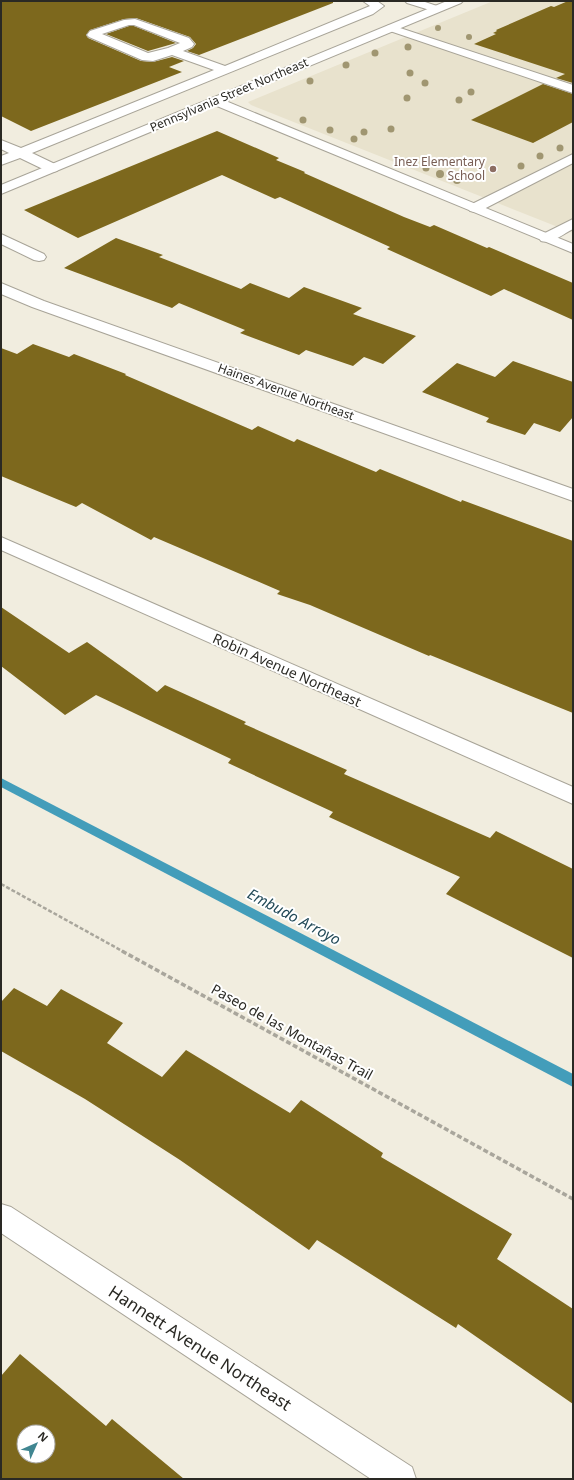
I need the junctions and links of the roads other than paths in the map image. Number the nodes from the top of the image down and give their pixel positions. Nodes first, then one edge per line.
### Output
1 (369, 1) edge
2 (411, 1) edge
3 (457, 1) edge
4 (436, 9) junction
5 (391, 28) junction
6 (172, 51) junction
7 (225, 70) junction
8 (573, 90) edge
9 (216, 101) junction
10 (1, 144) edge
11 (20, 153) junction
12 (573, 158) edge
13 (1, 161) edge
14 (52, 168) junction
15 (1, 190) edge
16 (475, 208) junction
17 (573, 223) edge
18 (1, 238) edge
19 (546, 238) junction
20 (573, 249) edge
21 (39, 257) dead end
22 (1, 288) edge
23 (573, 495) edge
24 (1, 543) edge
25 (573, 796) edge
26 (1, 1217) edge
27 (400, 1479) edge

1 - 7 street
2 - 4 street
3 - 4 street, Pennsylvania Street Northeast
4 - 5 street, Pennsylvania Street Northeast
5 - 8 street
5 - 9 street, Pennsylvania Street Northeast
6 - 6 street
6 - 7 street
7 - 11 street
9 - 14 street, Pennsylvania Street Northeast
9 - 16 street
10 - 11 street
11 - 13 street
11 - 14 street
12 - 16 street
14 - 15 street, Pennsylvania Street Northeast
16 - 19 street
17 - 19 street
18 - 21 street
19 - 20 street
22 - 23 street, Haines Avenue Northeast
24 - 25 street, Robin Avenue Northeast
26 - 27 street, Hannett Avenue Northeast

